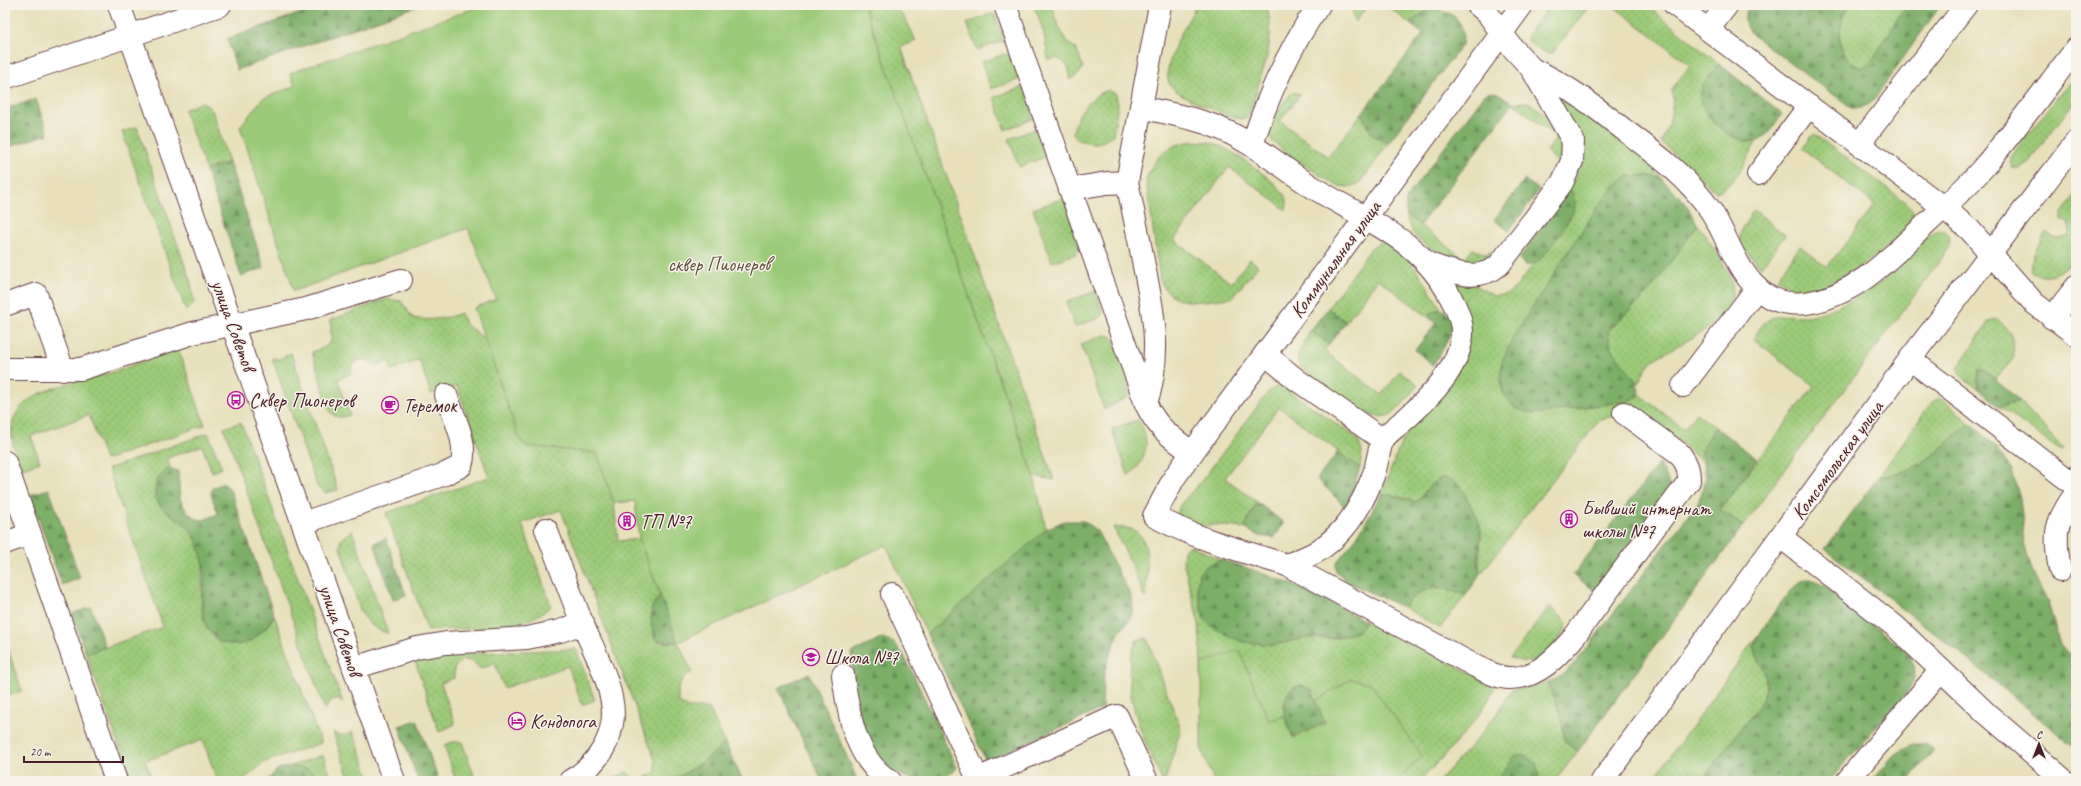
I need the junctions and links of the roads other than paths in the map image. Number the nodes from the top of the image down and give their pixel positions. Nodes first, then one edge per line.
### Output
1 (119, 5) edge
2 (220, 5) edge
3 (1005, 5) edge
4 (1160, 5) edge
5 (1319, 5) edge
6 (1478, 5) edge
7 (1522, 5) edge
8 (1675, 5) edge
9 (1727, 5) edge
10 (1966, 5) edge
11 (1708, 30) junction
12 (1501, 34) junction
13 (130, 36) junction
14 (2076, 49) edge
15 (1532, 69) junction
16 (5, 78) edge
17 (1809, 106) junction
18 (1141, 107) junction
19 (2076, 142) edge
20 (1859, 144) junction
21 (1252, 145) junction
22 (1758, 174) dead end
23 (1128, 182) junction
24 (1070, 189) junction
25 (1944, 208) junction
26 (1366, 217) junction
27 (1990, 253) junction
28 (1429, 264) junction
29 (402, 280) dead end
30 (2076, 287) edge
31 (1757, 288) junction
32 (5, 305) edge
33 (2052, 318) junction
34 (233, 324) junction
35 (2076, 335) edge
36 (1265, 354) junction
37 (1910, 359) junction
38 (5, 369) edge
39 (62, 370) junction
40 (1683, 386) dead end
41 (446, 395) dead end
42 (1146, 404) junction
43 (1624, 413) dead end
44 (1383, 440) junction
45 (1192, 453) junction
46 (5, 462) edge
47 (2076, 486) edge
48 (2076, 493) edge
49 (304, 523) junction
50 (546, 529) dead end
51 (30, 534) junction
52 (1781, 537) junction
53 (5, 543) edge
54 (1287, 565) junction
55 (2060, 570) dead end
56 (892, 594) dead end
57 (583, 623) junction
58 (354, 668) junction
59 (1941, 670) junction
60 (843, 675) dead end
61 (976, 780) edge
62 (116, 781) edge
63 (394, 781) edge
64 (570, 781) edge
65 (890, 781) edge
66 (1147, 781) edge
67 (1602, 781) edge
68 (1848, 781) edge
69 (2065, 781) edge

1 - 13 street, улица Советов
2 - 13 street
3 - 24 street
4 - 18 street
5 - 21 street
6 - 12 street
7 - 12 street, Коммунальная улица
8 - 11 street
9 - 11 street
10 - 20 street
11 - 17 street
12 - 15 street
12 - 26 street, Коммунальная улица
13 - 16 street
13 - 34 street, улица Советов
14 - 25 street
15 - 28 street
15 - 31 street
17 - 20 street
17 - 22 street
18 - 21 street
18 - 23 street
19 - 27 street, Комсомольская улица
20 - 25 street
21 - 26 street
23 - 24 street
23 - 42 street
24 - 42 street
25 - 27 street
25 - 31 street
26 - 28 street
26 - 36 street, Коммунальная улица
27 - 33 street
27 - 37 street, Комсомольская улица
28 - 44 street
29 - 34 street
30 - 33 street
31 - 40 street
32 - 39 street
33 - 35 street
34 - 39 street
34 - 49 street, улица Советов
36 - 44 street
36 - 45 street, Коммунальная улица
37 - 47 street
37 - 52 street, Комсомольская улица
38 - 39 street
41 - 49 street
42 - 45 street
43 - 54 street
44 - 54 street
45 - 54 street, Коммунальная улица
46 - 51 street
48 - 55 street
49 - 58 street, улица Советов
50 - 57 street
51 - 53 street
51 - 62 street
52 - 59 street
52 - 67 street, Комсомольская улица
56 - 61 street
57 - 58 street
57 - 64 street
58 - 63 street, улица Советов
59 - 68 street
59 - 69 street
60 - 65 street
61 - 66 street

